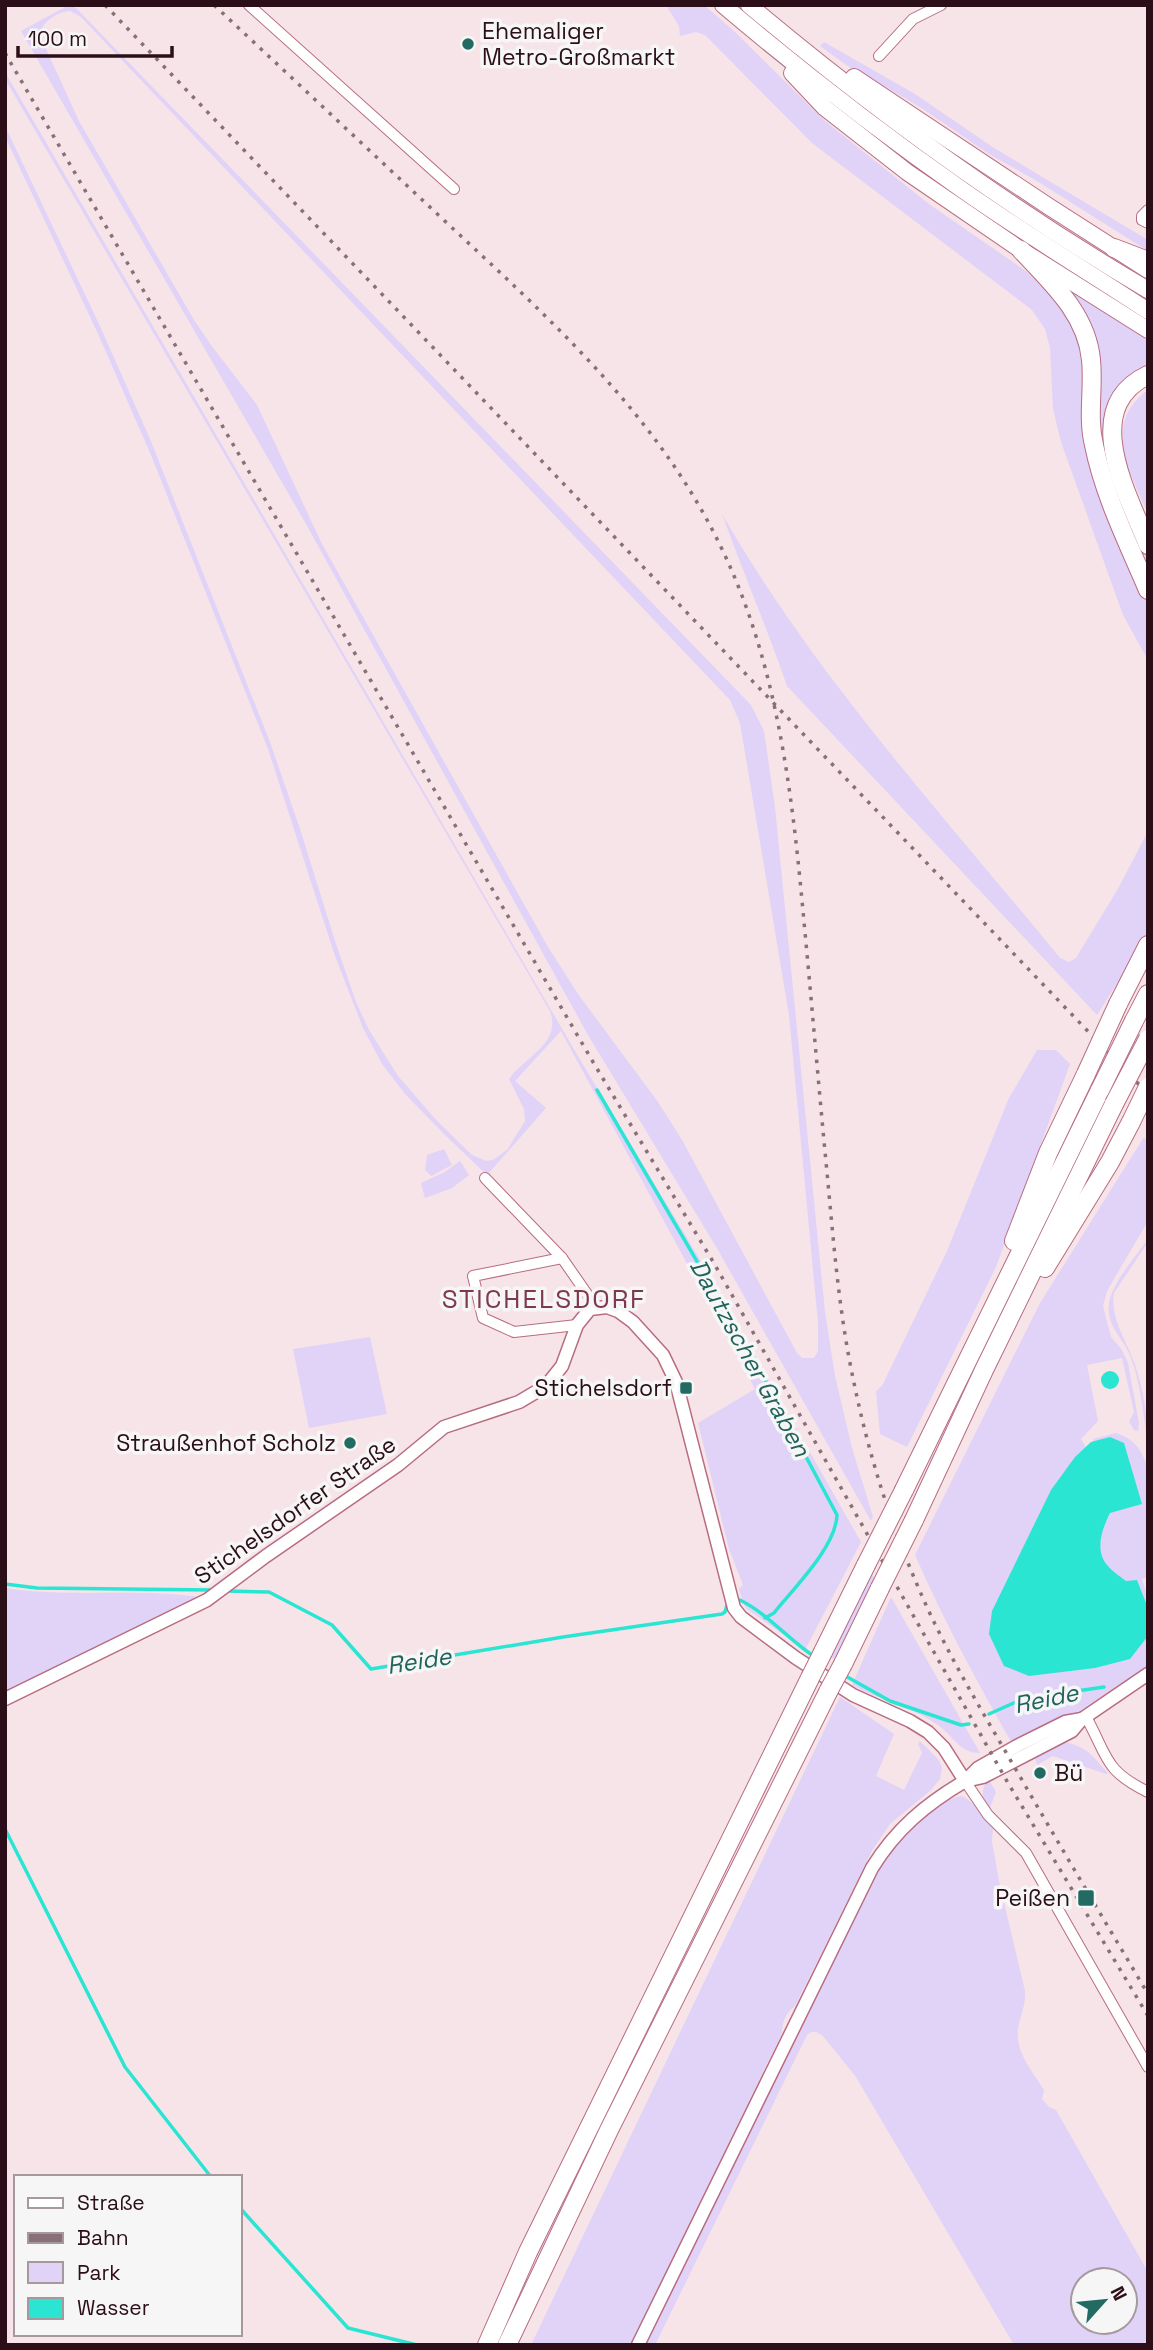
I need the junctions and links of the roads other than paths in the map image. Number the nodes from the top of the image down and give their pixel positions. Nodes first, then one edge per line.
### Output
1 (248, 5) edge
2 (723, 5) edge
3 (749, 5) edge
4 (940, 5) edge
5 (755, 32) junction
6 (789, 39) junction
7 (879, 56) dead end
8 (454, 189) dead end
9 (1148, 210) edge
10 (1148, 223) edge
11 (1114, 248) junction
12 (1021, 250) junction
13 (1148, 261) edge
14 (1148, 270) edge
15 (1148, 290) edge
16 (1148, 311) edge
17 (1148, 330) edge
18 (1148, 375) edge
19 (1148, 545) edge
20 (1148, 590) edge
21 (1148, 945) edge
22 (1148, 994) edge
23 (1148, 1039) edge
24 (1148, 1087) edge
25 (485, 1178) dead end
26 (562, 1258) junction
27 (994, 1306) junction
28 (596, 1307) junction
29 (577, 1325) junction
30 (984, 1370) junction
31 (1148, 1674) edge
32 (5, 1699) edge
33 (1084, 1718) junction
34 (965, 1782) junction
35 (1148, 1792) edge
36 (1148, 2067) edge
37 (487, 2345) edge
38 (507, 2345) edge
39 (638, 2345) edge

1 - 8 street
2 - 5 highway
3 - 6 highway
4 - 7 street
5 - 12 highway
5 - 16 highway
6 - 11 highway
6 - 15 highway
9 - 10 street
11 - 13 highway
11 - 14 highway
12 - 17 highway
12 - 20 highway
18 - 19 highway
21 - 27 highway, bridge
22 - 27 highway, bridge
23 - 30 highway, bridge
24 - 30 highway, bridge
25 - 26 street
26 - 28 street
26 - 29 street
27 - 37 highway, bridge
28 - 29 street, Stichelsdorfer Straße
28 - 34 street
29 - 32 street, Stichelsdorfer Straße
30 - 38 highway, bridge
31 - 33 street
33 - 34 street
33 - 35 street
34 - 36 street
34 - 39 street

